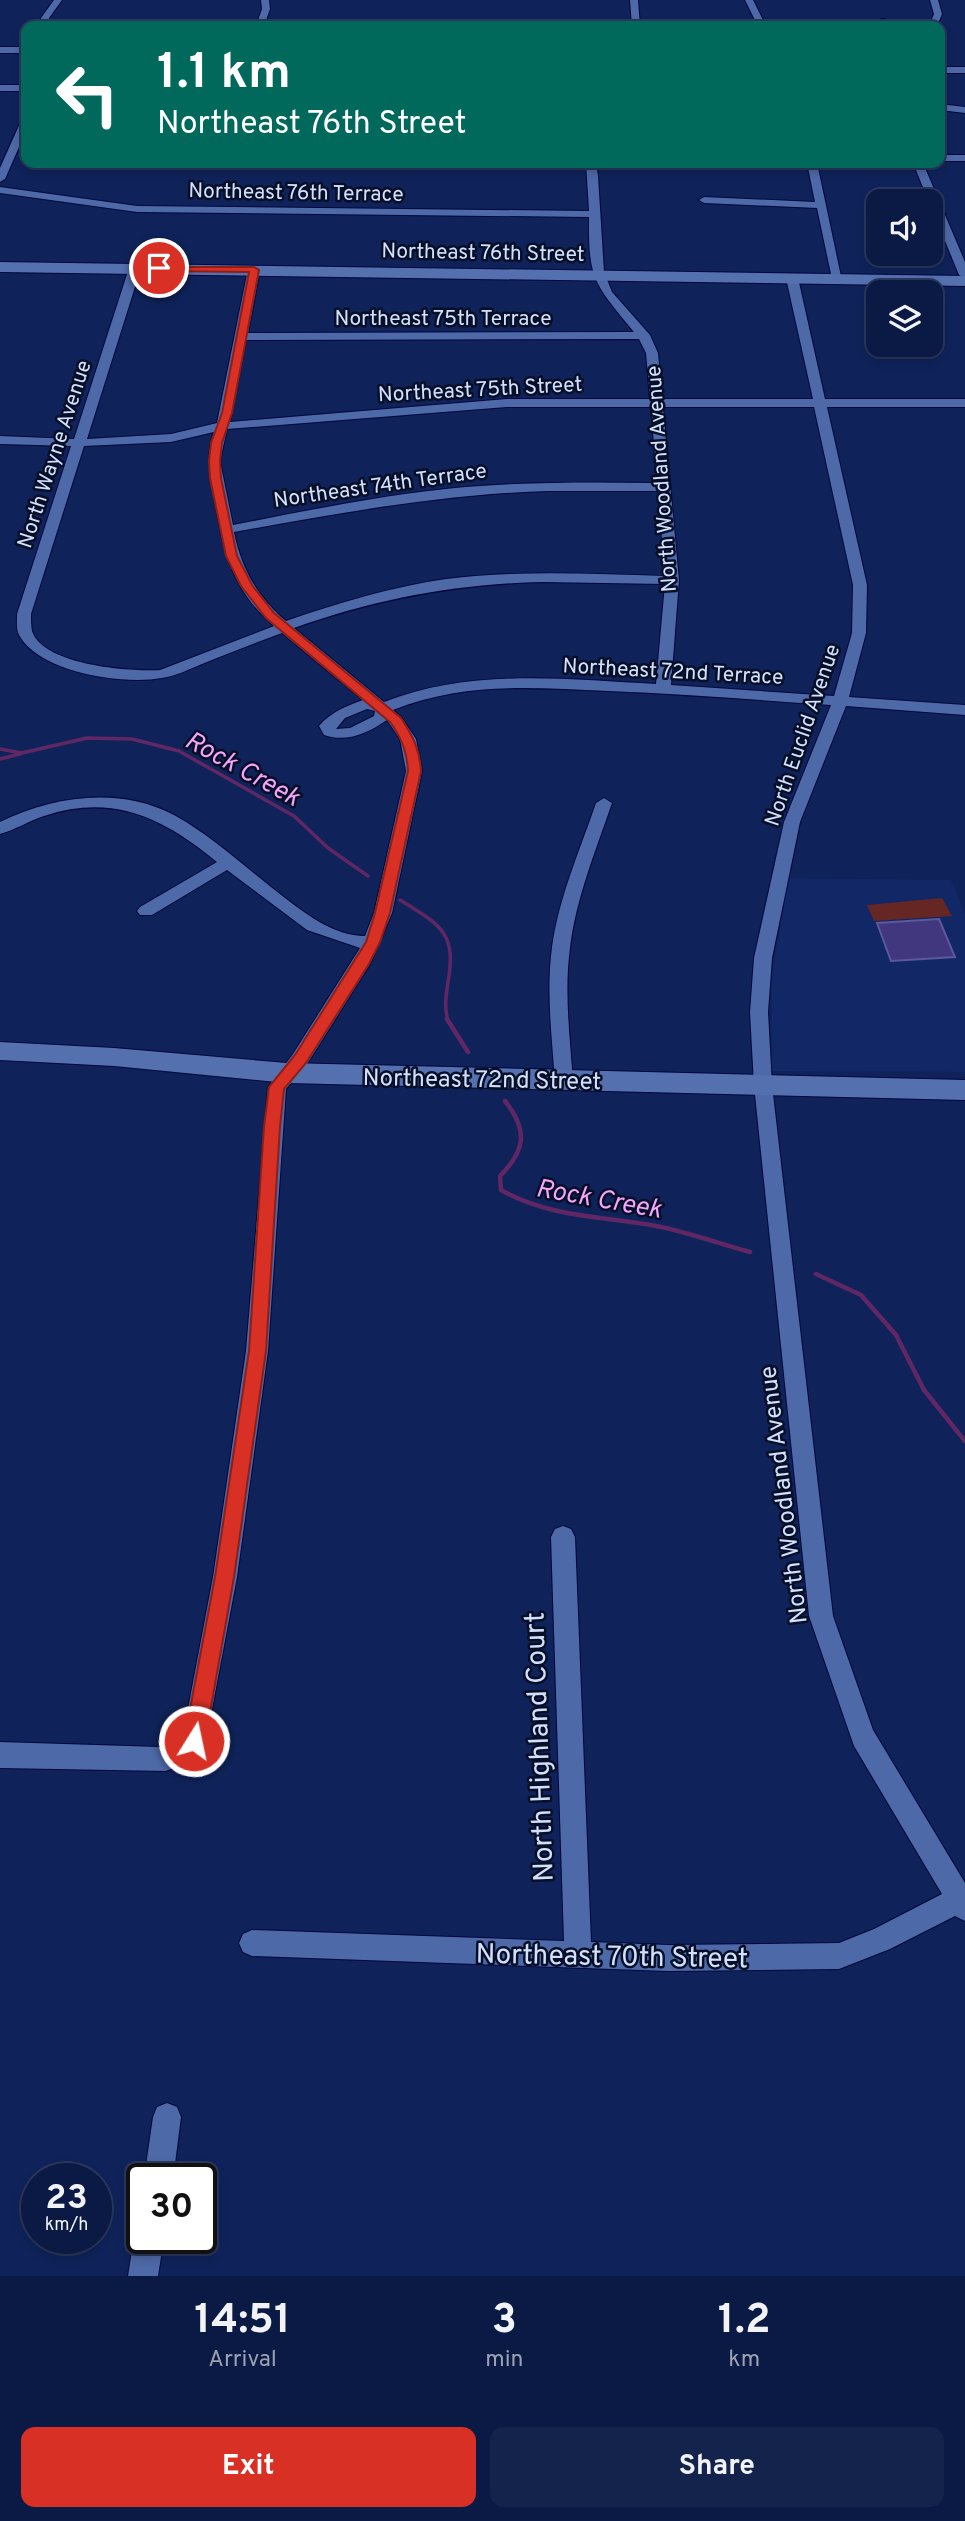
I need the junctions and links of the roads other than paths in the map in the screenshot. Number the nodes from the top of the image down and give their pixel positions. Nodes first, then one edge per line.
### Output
1 (58, 0) edge
2 (265, 0) edge
3 (634, 0) edge
4 (749, 0) edge
5 (934, 0) edge
6 (45, 21) edge
7 (262, 21) edge
8 (636, 21) edge
9 (760, 21) edge
10 (935, 21) edge
11 (0, 50) edge
12 (21, 50) edge
13 (945, 70) edge
14 (965, 71) edge
15 (0, 88) edge
16 (21, 88) edge
17 (945, 108) edge
18 (965, 110) edge
19 (5, 136) dead end
20 (21, 136) edge
21 (21, 140) edge
22 (945, 158) edge
23 (965, 158) edge
24 (591, 168) edge
25 (812, 168) edge
26 (920, 168) edge
27 (0, 179) edge
28 (0, 190) edge
29 (704, 200) dead end
30 (821, 205) junction
31 (593, 214) junction
32 (0, 267) edge
33 (135, 268) junction
34 (254, 270) junction
35 (598, 275) junction
36 (965, 275) edge
37 (792, 278) junction
38 (838, 279) junction
39 (965, 281) edge
40 (644, 335) junction
41 (242, 337) junction
42 (821, 401) junction
43 (657, 402) junction
44 (965, 403) edge
45 (221, 426) junction
46 (0, 440) edge
47 (79, 442) junction
48 (666, 487) junction
49 (226, 530) junction
50 (672, 580) junction
51 (284, 628) junction
52 (663, 688) junction
53 (840, 703) junction
54 (383, 708) junction
55 (965, 710) edge
56 (604, 803) dead end
57 (0, 829) edge
58 (228, 863) junction
59 (146, 911) dead end
60 (373, 942) junction
61 (0, 1051) edge
62 (287, 1073) junction
63 (564, 1082) junction
64 (763, 1085) junction
65 (965, 1090) edge
66 (563, 1537) dead end
67 (0, 1755) edge
68 (962, 1903) edge
69 (252, 1943) dead end
70 (578, 1955) junction
71 (167, 2117) dead end
72 (160, 2163) edge
73 (147, 2254) edge
74 (144, 2276) edge

1 - 6 street
2 - 7 street
3 - 8 street
4 - 9 street
5 - 10 street
11 - 12 street
13 - 14 street
15 - 16 street
17 - 18 street
19 - 20 street
21 - 27 street
22 - 23 street
24 - 31 street, North Woodland Avenue
25 - 30 street
26 - 36 street
28 - 31 street, Northeast 76th Terrace
29 - 30 street
30 - 38 street
31 - 35 street, North Woodland Avenue
32 - 33 street, Northeast 76th Street
33 - 34 street, Northeast 76th Street
33 - 47 street, North Wayne Avenue
34 - 35 street, Northeast 76th Street
34 - 41 street
35 - 37 street, Northeast 76th Street
35 - 40 street, North Woodland Avenue
37 - 38 street, Northeast 76th Street
37 - 42 street, North Euclid Avenue
38 - 39 street, Northeast 76th Street
40 - 41 street, Northeast 75th Terrace
40 - 43 street, North Woodland Avenue
41 - 45 street
42 - 43 street, Northeast 75th Street
42 - 44 street, Northeast 75th Street
42 - 53 street, North Euclid Avenue
43 - 45 street, Northeast 75th Street
43 - 48 street, North Woodland Avenue
45 - 47 street, Northeast 75th Street
45 - 49 street
46 - 47 street, Northeast 75th Street
47 - 51 street, North Wayne Avenue
48 - 49 street, Northeast 74th Terrace
48 - 50 street, North Woodland Avenue
49 - 51 street
50 - 51 street
50 - 52 street, North Woodland Avenue
51 - 54 street
52 - 53 street, Northeast 72nd Terrace
52 - 54 street, Northeast 72nd Terrace
53 - 55 street, Northeast 72nd Terrace
53 - 64 street, North Euclid Avenue
54 - 60 street
56 - 63 street
57 - 58 street
58 - 59 street
58 - 60 street
60 - 62 street
61 - 62 street, Northeast 72nd Street
62 - 63 street, Northeast 72nd Street
62 - 67 street
63 - 64 street, Northeast 72nd Street
64 - 65 street, Northeast 72nd Street
64 - 68 street, North Woodland Avenue
66 - 70 street, North Highland Court
68 - 70 street, Northeast 70th Street
69 - 70 street, Northeast 70th Street
71 - 72 street
73 - 74 street

